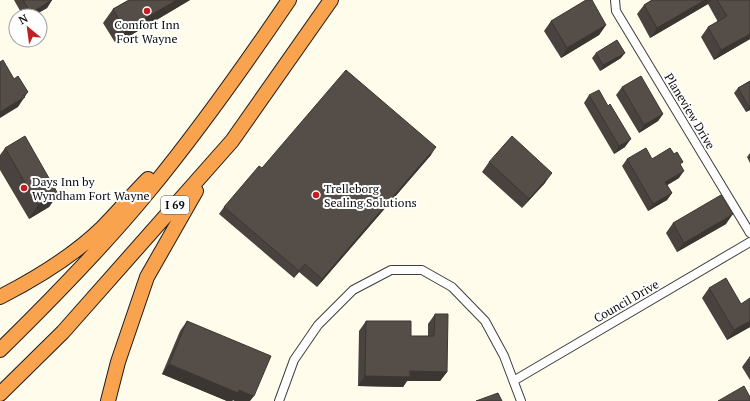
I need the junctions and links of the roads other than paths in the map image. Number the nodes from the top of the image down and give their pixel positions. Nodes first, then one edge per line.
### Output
1 (289, 0) edge
2 (331, 0) edge
3 (615, 0) edge
4 (192, 136) junction
5 (214, 161) junction
6 (750, 233) edge
7 (750, 242) edge
8 (0, 297) edge
9 (0, 350) edge
10 (514, 380) junction
11 (0, 394) edge
12 (108, 401) edge
13 (279, 401) edge
14 (522, 401) edge

1 - 4 highway, I 69
2 - 5 highway, I 69
3 - 6 street, Planeview Drive
4 - 8 highway
4 - 9 highway, I 69
5 - 11 highway, I 69
5 - 12 highway
7 - 10 street, Council Drive
10 - 13 street
10 - 14 street

